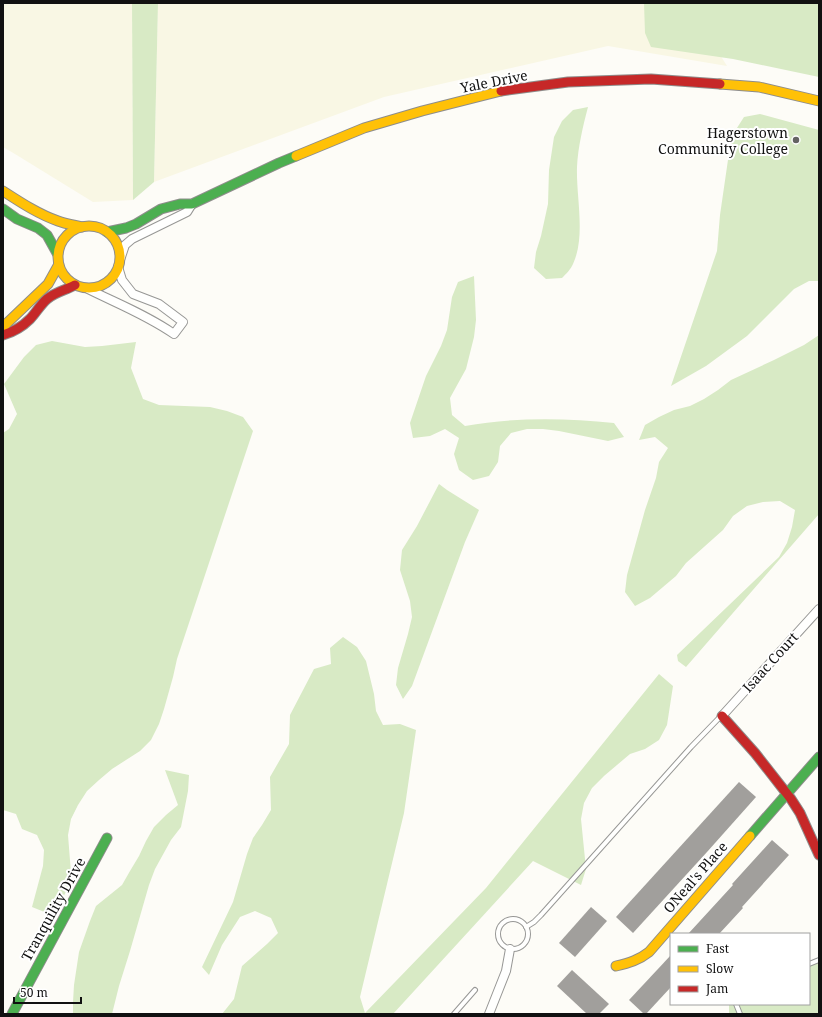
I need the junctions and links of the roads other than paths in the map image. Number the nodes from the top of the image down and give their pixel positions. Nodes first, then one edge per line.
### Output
1 (819, 101) edge
2 (3, 191) edge
3 (192, 204) junction
4 (3, 209) edge
5 (82, 227) junction
6 (107, 232) junction
7 (57, 253) junction
8 (119, 263) junction
9 (58, 266) junction
10 (75, 286) junction
11 (88, 289) junction
12 (3, 329) edge
13 (3, 335) edge
14 (819, 609) edge
15 (722, 716) junction
16 (819, 757) edge
17 (787, 793) junction
18 (107, 838) dead end
19 (819, 855) edge
20 (526, 926) junction
21 (510, 949) junction
22 (616, 966) dead end
23 (475, 990) dead end
24 (12, 1014) edge
25 (454, 1014) edge
26 (489, 1014) edge

1 - 3 street, Yale Drive
2 - 5 street
3 - 6 street, Yale Drive
3 - 8 street, Yale Drive
4 - 7 street
5 - 6 street
5 - 7 street
6 - 8 street
7 - 9 street
8 - 11 street
8 - 11 street
9 - 10 street
9 - 12 street
10 - 11 street
10 - 13 street
14 - 15 street, Isaac Court
15 - 17 street
15 - 20 lane
16 - 17 street, ONeal's Place
17 - 19 street
17 - 22 street, ONeal's Place
18 - 24 street, Tranquility Drive
20 - 21 lane
20 - 21 lane
21 - 26 street
23 - 25 lane

